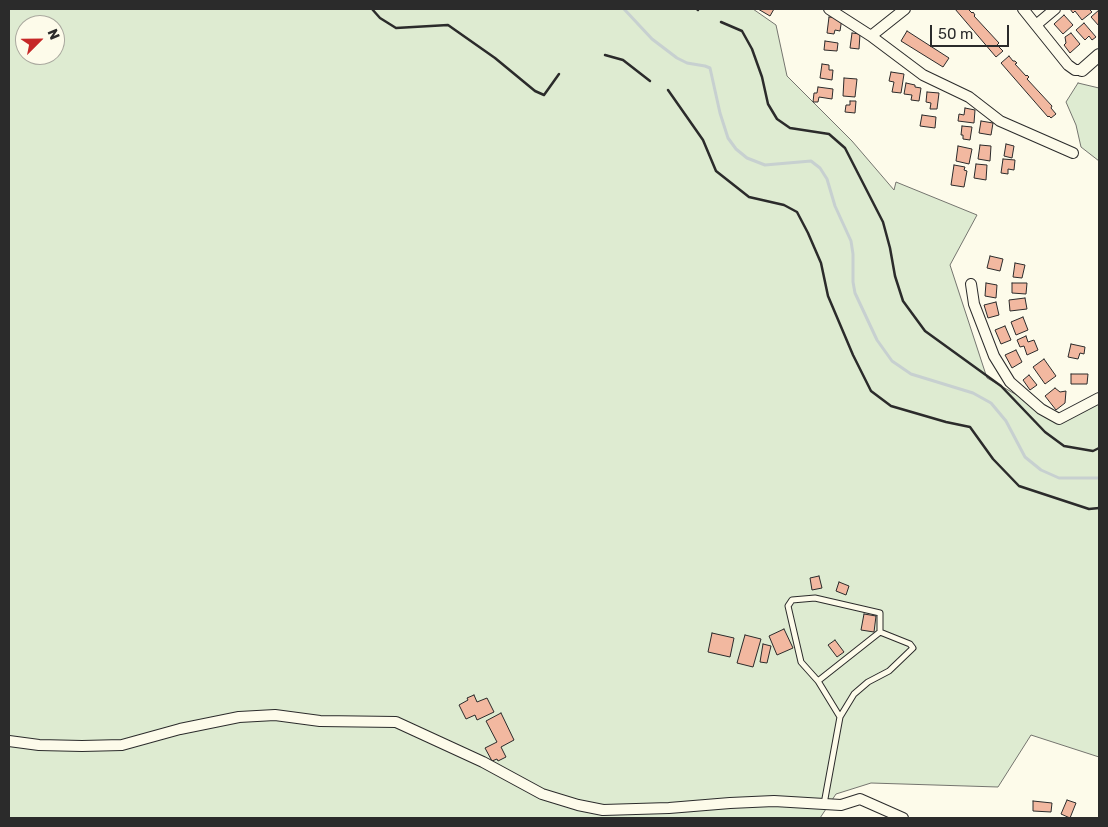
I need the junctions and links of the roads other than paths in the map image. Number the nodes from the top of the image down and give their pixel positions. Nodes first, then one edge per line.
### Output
1 (830, 9) edge
2 (905, 9) edge
3 (1023, 9) edge
4 (1055, 9) edge
5 (1036, 25) junction
6 (871, 36) junction
7 (1099, 56) edge
8 (1082, 70) joint
9 (1073, 153) dead end
10 (971, 284) dead end
11 (1099, 398) edge
12 (880, 632) junction
13 (818, 681) junction
14 (840, 717) junction
15 (9, 741) edge
16 (824, 804) junction
17 (903, 818) edge

1 - 6 street
2 - 6 street
3 - 5 street
4 - 5 street
5 - 8 street
6 - 9 street
7 - 8 street
10 - 11 street
12 - 13 lane
12 - 13 lane
12 - 14 lane
13 - 14 lane
14 - 16 lane
15 - 16 street
16 - 17 street

